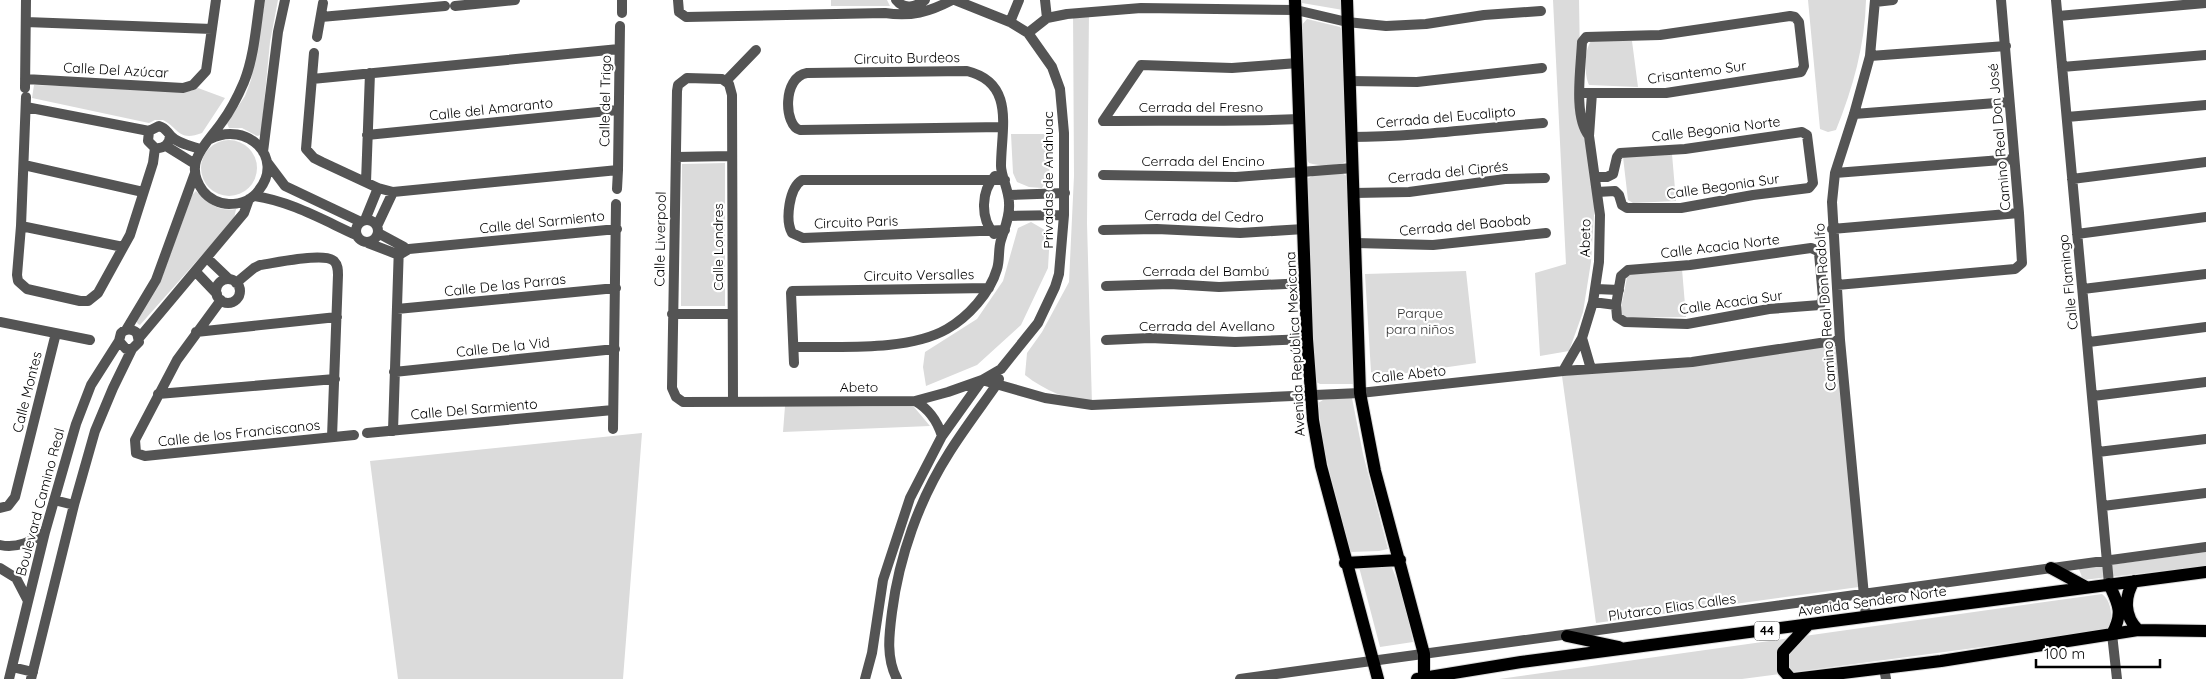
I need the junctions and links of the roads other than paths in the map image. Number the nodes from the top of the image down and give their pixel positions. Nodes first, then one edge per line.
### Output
1 (26, 0) edge
2 (216, 0) edge
3 (260, 0) edge
4 (285, 0) edge
5 (515, 0) edge
6 (622, 0) edge
7 (678, 0) edge
8 (896, 0) edge
9 (925, 0) edge
10 (953, 0) edge
11 (1019, 0) edge
12 (1045, 0) edge
13 (1347, 0) edge
14 (1893, 0) edge
15 (2001, 0) edge
16 (2056, 0) edge
17 (324, 1) edge
18 (1875, 1) edge
19 (479, 2) edge
20 (2206, 3) edge
21 (421, 4) edge
22 (1296, 5) edge
23 (1541, 11) dead end
24 (622, 13) dead end
25 (2058, 16) junction
26 (321, 17) junction
27 (1047, 18) junction
28 (26, 22) junction
29 (1010, 22) junction
30 (1348, 22) junction
31 (620, 26) dead end
32 (212, 29) junction
33 (1028, 32) junction
34 (317, 37) dead end
35 (2006, 46) junction
36 (619, 49) junction
37 (756, 50) dead end
38 (314, 53) dead end
39 (1870, 56) junction
40 (2206, 56) edge
41 (1298, 63) junction
42 (2062, 67) junction
43 (1542, 68) dead end
44 (370, 73) junction
45 (312, 79) junction
46 (1349, 80) junction
47 (726, 81) junction
48 (26, 93) junction
49 (1580, 93) junction
50 (1592, 93) junction
51 (2009, 102) junction
52 (2206, 105) edge
53 (618, 110) junction
54 (1854, 114) junction
55 (2067, 117) junction
56 (1299, 119) junction
57 (1543, 123) dead end
58 (1003, 126) junction
59 (149, 131) junction
60 (170, 135) junction
61 (367, 135) junction
62 (1589, 136) junction
63 (1351, 137) junction
64 (210, 139) junction
65 (166, 146) junction
66 (155, 148) junction
67 (200, 149) junction
68 (676, 156) junction
69 (732, 156) junction
70 (265, 157) junction
71 (1811, 159) joint
72 (2014, 159) junction
73 (2206, 162) edge
74 (24, 165) junction
75 (1353, 168) junction
76 (195, 169) junction
77 (1001, 169) junction
78 (618, 170) junction
79 (1303, 172) junction
80 (1835, 173) junction
81 (1103, 175) dead end
82 (1595, 177) junction
83 (1545, 178) dead end
84 (992, 179) junction
85 (2072, 179) junction
86 (1006, 180) junction
87 (366, 182) junction
88 (378, 188) junction
89 (617, 189) dead end
90 (143, 192) junction
91 (393, 192) junction
92 (1597, 192) junction
93 (1065, 193) junction
94 (1354, 193) junction
95 (1009, 195) junction
96 (252, 198) junction
97 (616, 204) dead end
98 (2020, 213) junction
99 (1064, 215) junction
100 (1009, 216) junction
101 (2206, 217) edge
102 (363, 221) junction
103 (21, 226) junction
104 (617, 229) junction
105 (1304, 229) junction
106 (1832, 229) junction
107 (378, 230) junction
108 (1006, 230) junction
109 (1103, 230) dead end
110 (991, 231) junction
111 (1546, 233) dead end
112 (2078, 234) junction
113 (356, 235) junction
114 (368, 242) junction
115 (1000, 242) junction
116 (1356, 243) junction
117 (123, 248) junction
118 (402, 250) junction
119 (207, 258) junction
120 (1820, 271) joint
121 (196, 272) junction
122 (2206, 274) edge
123 (233, 281) junction
124 (1306, 283) junction
125 (1837, 285) junction
126 (1106, 286) dead end
127 (616, 288) junction
128 (989, 288) junction
129 (1596, 289) junction
130 (2082, 289) junction
131 (1619, 290) junction
132 (219, 297) junction
133 (1593, 302) junction
134 (397, 309) junction
135 (1616, 309) junction
136 (672, 314) junction
137 (732, 314) junction
138 (337, 317) junction
139 (0, 324) edge
140 (2206, 327) edge
141 (126, 330) junction
142 (196, 332) junction
143 (56, 333) junction
144 (139, 338) junction
145 (1582, 338) junction
146 (1307, 339) junction
147 (90, 340) dead end
148 (1106, 340) dead end
149 (1840, 340) junction
150 (119, 341) junction
151 (2088, 342) junction
152 (794, 348) junction
153 (132, 349) junction
154 (615, 349) junction
155 (794, 363) dead end
156 (1001, 369) junction
157 (1591, 369) junction
158 (1563, 371) junction
159 (394, 372) junction
160 (335, 379) junction
161 (982, 380) junction
162 (2206, 382) edge
163 (997, 384) junction
164 (1360, 393) junction
165 (158, 394) junction
166 (1310, 394) junction
167 (2093, 396) junction
168 (733, 400) junction
169 (914, 401) junction
170 (613, 410) junction
171 (613, 429) dead end
172 (393, 431) junction
173 (367, 433) dead end
174 (354, 435) dead end
175 (942, 436) junction
176 (332, 437) junction
177 (2206, 439) edge
178 (2098, 452) junction
179 (2206, 493) edge
180 (54, 500) junction
181 (74, 505) junction
182 (2103, 506) junction
183 (0, 508) edge
184 (45, 532) junction
185 (0, 545) edge
186 (2206, 547) edge
187 (1400, 560) junction
188 (2108, 561) junction
189 (1345, 563) junction
190 (0, 568) edge
191 (2051, 568) junction
192 (2206, 572) edge
193 (883, 580) junction
194 (2134, 581) junction
195 (896, 582) junction
196 (2109, 584) junction
197 (2086, 587) junction
198 (1864, 595) junction
199 (28, 600) junction
200 (1866, 617) junction
201 (1808, 625) junction
202 (2138, 630) junction
203 (2206, 631) edge
204 (2112, 634) junction
205 (1567, 636) junction
206 (1629, 649) junction
207 (1424, 654) junction
208 (1374, 660) junction
209 (12, 667) junction
210 (1885, 674) edge
211 (32, 676) edge
212 (9, 679) edge
213 (865, 679) edge
214 (897, 679) edge
215 (1240, 679) edge
216 (1378, 679) edge
217 (1422, 679) edge
218 (1793, 679) edge
219 (2117, 679) edge

1 - 28 street
2 - 32 street, Calle Del Azúcar
3 - 64 street
4 - 70 street
5 - 19 street
6 - 24 street
7 - 10 street
8 - 9 street
10 - 29 street, Privadas de Anáhuac
11 - 29 street
12 - 27 street
13 - 30 main road
14 - 18 street
15 - 35 street, Camino Real Don José
16 - 25 street, Calle Flamingo
17 - 26 street
18 - 39 street, Camino Real Don Rodolfo
19 - 21 street
20 - 25 street
21 - 26 street
22 - 27 street
22 - 30 street
22 - 41 main road, Avenida República Mexicana
23 - 30 street
25 - 42 street, Calle Flamingo
26 - 34 street
27 - 33 street
28 - 32 street
28 - 48 street
29 - 33 street, Privadas de Anáhuac
30 - 46 main road
31 - 36 street
32 - 48 street, Calle Del Azúcar
33 - 93 street, Privadas de Anáhuac
35 - 39 street
35 - 51 street, Camino Real Don José
36 - 44 street, Calle del Trigo
36 - 53 street, Calle del Trigo
37 - 47 street
38 - 45 street
39 - 54 street, Camino Real Don Rodolfo
40 - 42 street
41 - 56 main road, Avenida República Mexicana
41 - 56 street, Cerrada del Fresno
42 - 55 street, Calle Flamingo
43 - 46 street
44 - 45 street, Calle del Trigo
44 - 61 street
45 - 87 street
46 - 63 main road
47 - 68 street, Calle Liverpool
47 - 69 street, Calle Londres
48 - 59 street
48 - 74 street
49 - 50 street, Crisantemo Sur
49 - 50 street, Crisantemo Sur
49 - 62 street
50 - 62 street
51 - 54 street
51 - 72 street, Camino Real Don José
52 - 55 street
53 - 61 street, Calle del Amaranto
53 - 78 street, Calle del Trigo
54 - 80 street, Camino Real Don Rodolfo
55 - 85 street, Calle Flamingo
56 - 79 main road, Avenida República Mexicana
57 - 63 street, Cerrada del Eucalipto
58 - 58 street, Circuito Burdeos
58 - 77 street
59 - 60 street
59 - 66 street
60 - 65 street
60 - 67 street
61 - 87 street
62 - 82 street, Abeto
63 - 75 main road
64 - 67 street
64 - 70 street
65 - 66 street
65 - 76 street
66 - 90 street
67 - 76 street
68 - 69 street
68 - 136 street, Calle Liverpool
69 - 137 street, Calle Londres
70 - 96 street
70 - 102 street
71 - 82 street, Calle Begonia Norte
71 - 92 street, Calle Begonia Sur
72 - 80 street
72 - 98 street, Camino Real Don José
73 - 85 street
74 - 90 street
74 - 103 street
75 - 79 street, Cerrada del Encino
75 - 94 main road
76 - 96 street
76 - 141 street, Boulevard Camino Real
77 - 84 street
77 - 86 street
78 - 89 street, Calle del Trigo
78 - 91 street
79 - 81 street, Cerrada del Encino
79 - 105 main road, Avenida República Mexicana
80 - 106 street, Camino Real Don Rodolfo
82 - 92 street, Abeto
83 - 94 street, Cerrada del Ciprés
84 - 86 street, Circuito Paris
84 - 110 street
84 - 110 street, Circuito Paris
85 - 112 street, Calle Flamingo
86 - 95 street
87 - 88 street
88 - 91 street
88 - 102 street
90 - 117 street
91 - 107 street
92 - 129 street, Abeto
93 - 95 street
93 - 99 street, Privadas de Anáhuac
94 - 116 main road
95 - 100 street
96 - 113 street
96 - 119 street
97 - 104 street
98 - 106 street
98 - 125 street, Camino Real Don José
99 - 100 street
99 - 156 street, Privadas de Anáhuac
100 - 108 street
101 - 112 street
102 - 107 street
102 - 113 street
103 - 117 street
103 - 117 street
104 - 118 street, Calle del Sarmiento
104 - 127 street, Calle del Sarmiento
105 - 109 street, Cerrada del Cedro
105 - 124 main road, Avenida República Mexicana
106 - 125 street, Camino Real Don Rodolfo
107 - 114 street
107 - 118 street
108 - 110 street, Circuito Paris
108 - 115 street
110 - 115 street
111 - 116 street, Cerrada del Baobab
112 - 130 street, Calle Flamingo
113 - 114 street
114 - 118 street
115 - 128 street
116 - 164 main road
118 - 134 street, Calle Del Sarmiento
119 - 121 street
119 - 123 street
120 - 131 street, Calle Acacia Norte
120 - 135 street, Calle Acacia Sur
121 - 132 street
121 - 144 street
122 - 130 street
123 - 132 street
123 - 132 street
123 - 138 street, Calle de los Franciscanos
124 - 126 street, Cerrada del Bambú
124 - 146 main road, Avenida República Mexicana
125 - 149 street, Camino Real Don Rodolfo
127 - 134 street, Calle De las Parras
127 - 154 street, Calle del Sarmiento
128 - 152 street, Circuito Versalles
128 - 152 street, Circuito Versalles
129 - 131 street
129 - 133 street, Abeto
130 - 151 street, Calle Flamingo
131 - 135 street
132 - 142 street, Calle de los Franciscanos
133 - 135 street
133 - 145 street, Abeto
134 - 159 street, Calle Del Sarmiento
136 - 137 street
136 - 168 street, Calle Liverpool
137 - 168 street, Calle Londres
138 - 142 street
138 - 160 street, Calle de los Franciscanos
139 - 143 street
140 - 151 street
141 - 144 street
141 - 150 street, Boulevard Camino Real
142 - 165 street, Calle de los Franciscanos
143 - 147 street
143 - 183 street, Calle Montes
144 - 153 street
145 - 157 street
145 - 158 street, Abeto
146 - 148 street, Cerrada del Avellano
146 - 166 main road, Avenida República Mexicana
149 - 157 street, Calle Abeto
149 - 198 street, Camino Real Don Rodolfo
150 - 153 street
150 - 180 street, Boulevard Camino Real
151 - 167 street, Calle Flamingo
152 - 155 street
153 - 181 street
154 - 159 street, Calle De la Vid
154 - 170 street, Calle del Sarmiento
156 - 161 street, Privadas de Anáhuac
156 - 163 street, Privadas de Anáhuac
157 - 158 street, Calle Abeto
158 - 164 street, Calle Abeto
159 - 172 street, Calle Del Sarmiento
160 - 165 street
160 - 176 street, Calle de los Franciscanos
161 - 163 street, Calle Abeto
161 - 169 street, Abeto
161 - 175 street, Privadas de Anáhuac
162 - 167 street
163 - 166 street, Calle Abeto
163 - 195 street, Privadas de Anáhuac
164 - 166 street, Calle Abeto
164 - 187 main road
165 - 176 street, Calle de los Franciscanos
166 - 189 main road, Avenida República Mexicana
167 - 178 street, Calle Flamingo
168 - 169 street, Abeto
169 - 175 street
170 - 171 street, Calle del Sarmiento
170 - 172 street, Calle Del Sarmiento
172 - 173 street
174 - 176 street
175 - 193 street, Privadas de Anáhuac
177 - 178 street
178 - 182 street, Calle Flamingo
179 - 182 street
180 - 181 street
180 - 184 street, Boulevard Camino Real
181 - 211 street
182 - 188 street, Calle Flamingo
184 - 185 street
184 - 199 street, Boulevard Camino Real
186 - 188 street, Plutarco Elias Calles
187 - 189 main road
187 - 207 main road
188 - 191 street, Plutarco Elias Calles
188 - 196 street, Calle Flamingo
189 - 208 main road, Avenida República Mexicana
190 - 199 street
191 - 197 main road
191 - 198 street, Plutarco Elias Calles
192 - 194 main road, Avenida Sendero Norte / 44
193 - 195 street
193 - 213 street, Privadas de Anáhuac
194 - 196 main road, Avenida Sendero Norte / 44
194 - 202 main road
195 - 214 street, Privadas de Anáhuac
196 - 197 main road, Avenida Sendero Norte / 44
196 - 204 main road
197 - 200 main road, Avenida Sendero Norte / 44
198 - 200 street, Camino Real Don Rodolfo
198 - 205 street, Plutarco Elias Calles
199 - 209 street, Boulevard Camino Real
200 - 201 main road, Avenida Sendero Norte / 44
201 - 206 main road, Avenida Sendero Norte / 44
201 - 218 main road
202 - 203 main road
202 - 204 main road
204 - 210 main road
204 - 219 street
205 - 206 main road
205 - 207 street, Plutarco Elias Calles
206 - 217 main road, Avenida Sendero Norte / 44
207 - 208 street, Plutarco Elias Calles
207 - 217 main road
208 - 215 street, Plutarco Elias Calles
208 - 216 main road, Avenida República Mexicana
209 - 211 street
209 - 212 street, Boulevard Camino Real
210 - 218 main road

